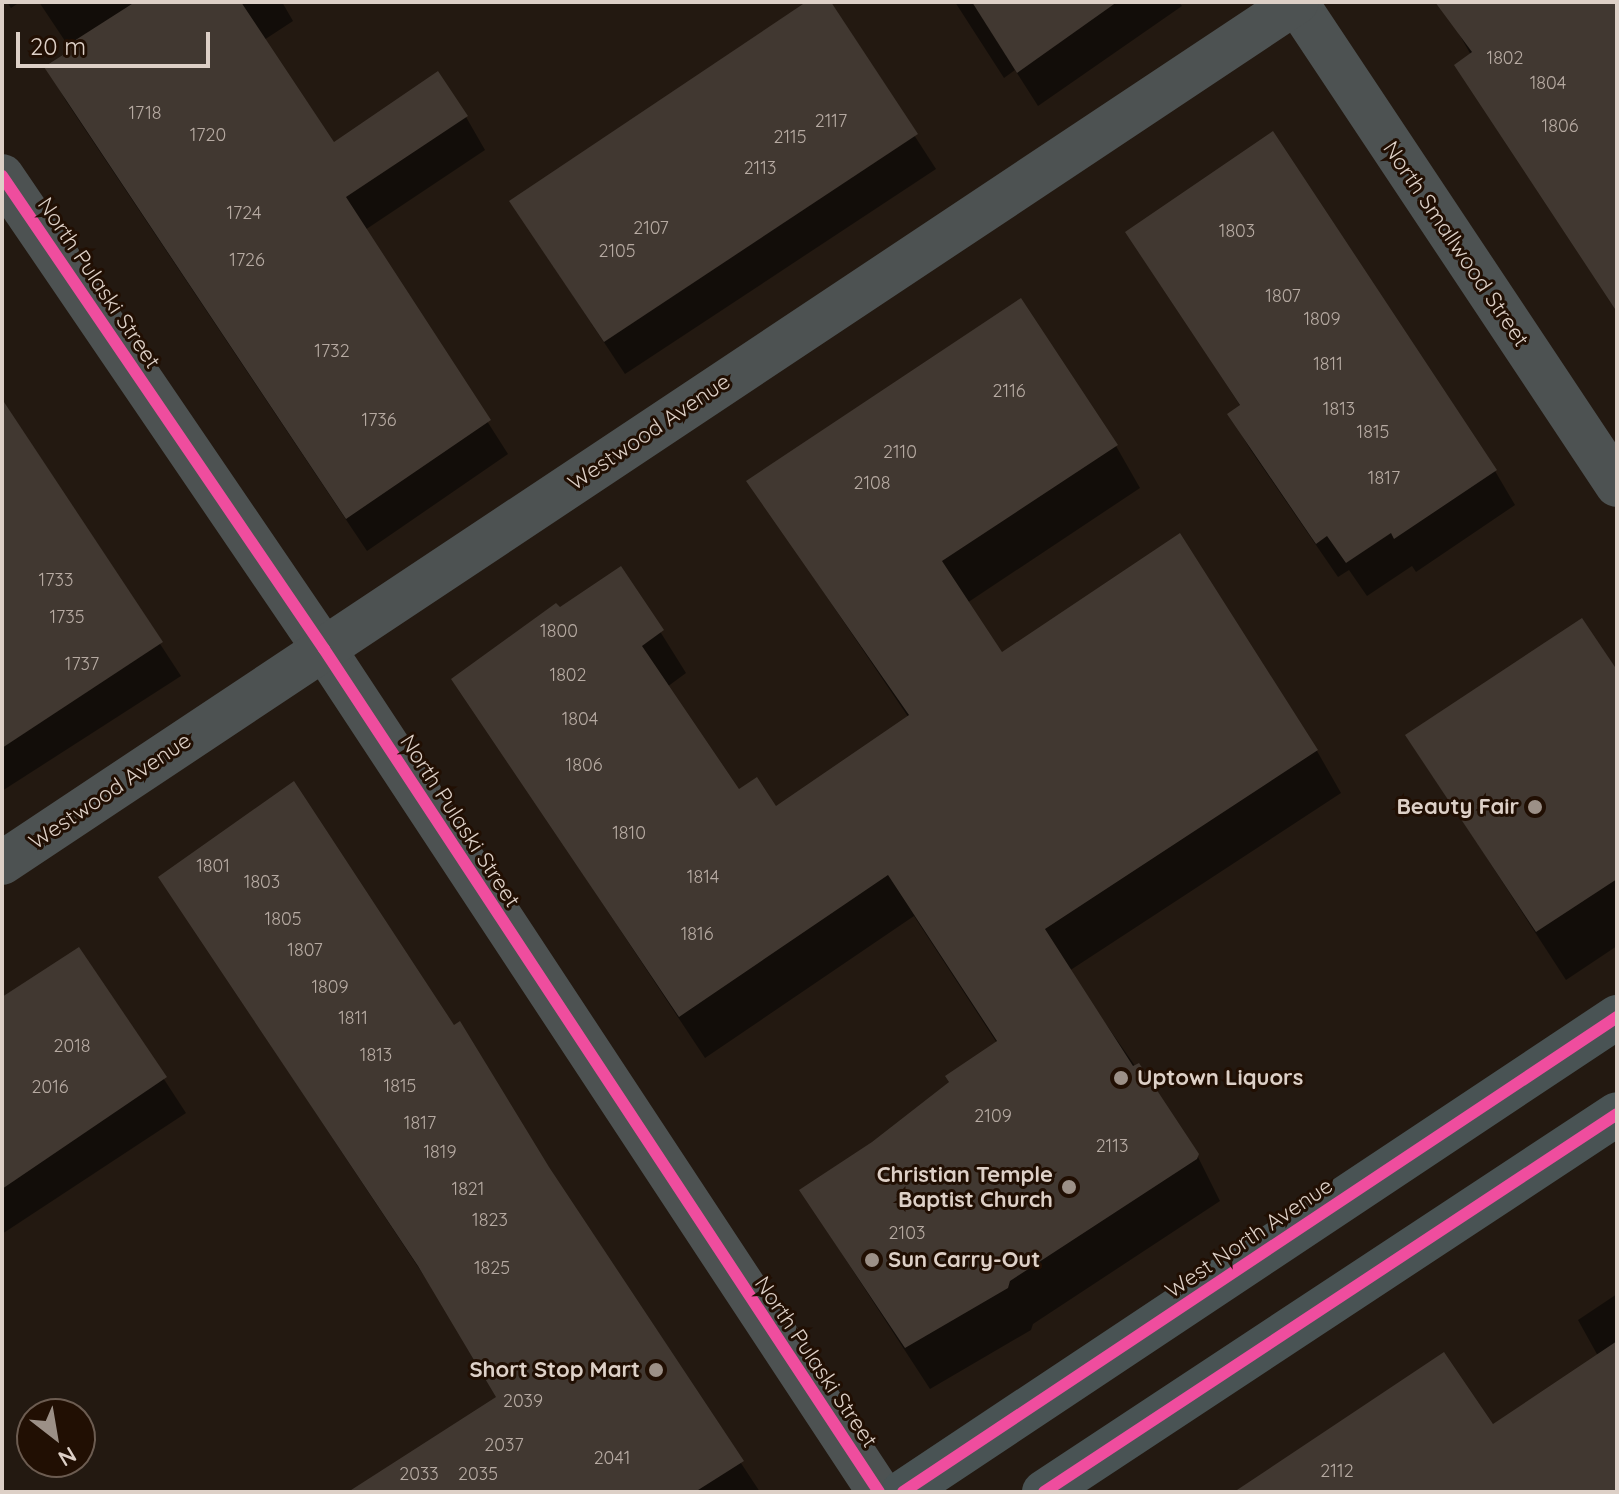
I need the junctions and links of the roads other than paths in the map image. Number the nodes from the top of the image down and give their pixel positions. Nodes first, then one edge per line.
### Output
1 (1296, 2) edge
2 (2, 176) edge
3 (1617, 485) edge
4 (324, 649) junction
5 (2, 863) edge
6 (1617, 1017) edge
7 (1617, 1114) edge
8 (879, 1492) edge
9 (903, 1492) edge
10 (1044, 1492) edge

1 - 3 street, North Smallwood Street
1 - 4 street, Westwood Avenue
2 - 4 street, North Pulaski Street
4 - 5 street, Westwood Avenue
4 - 8 street, North Pulaski Street
6 - 9 main road, West North Avenue
7 - 10 main road

